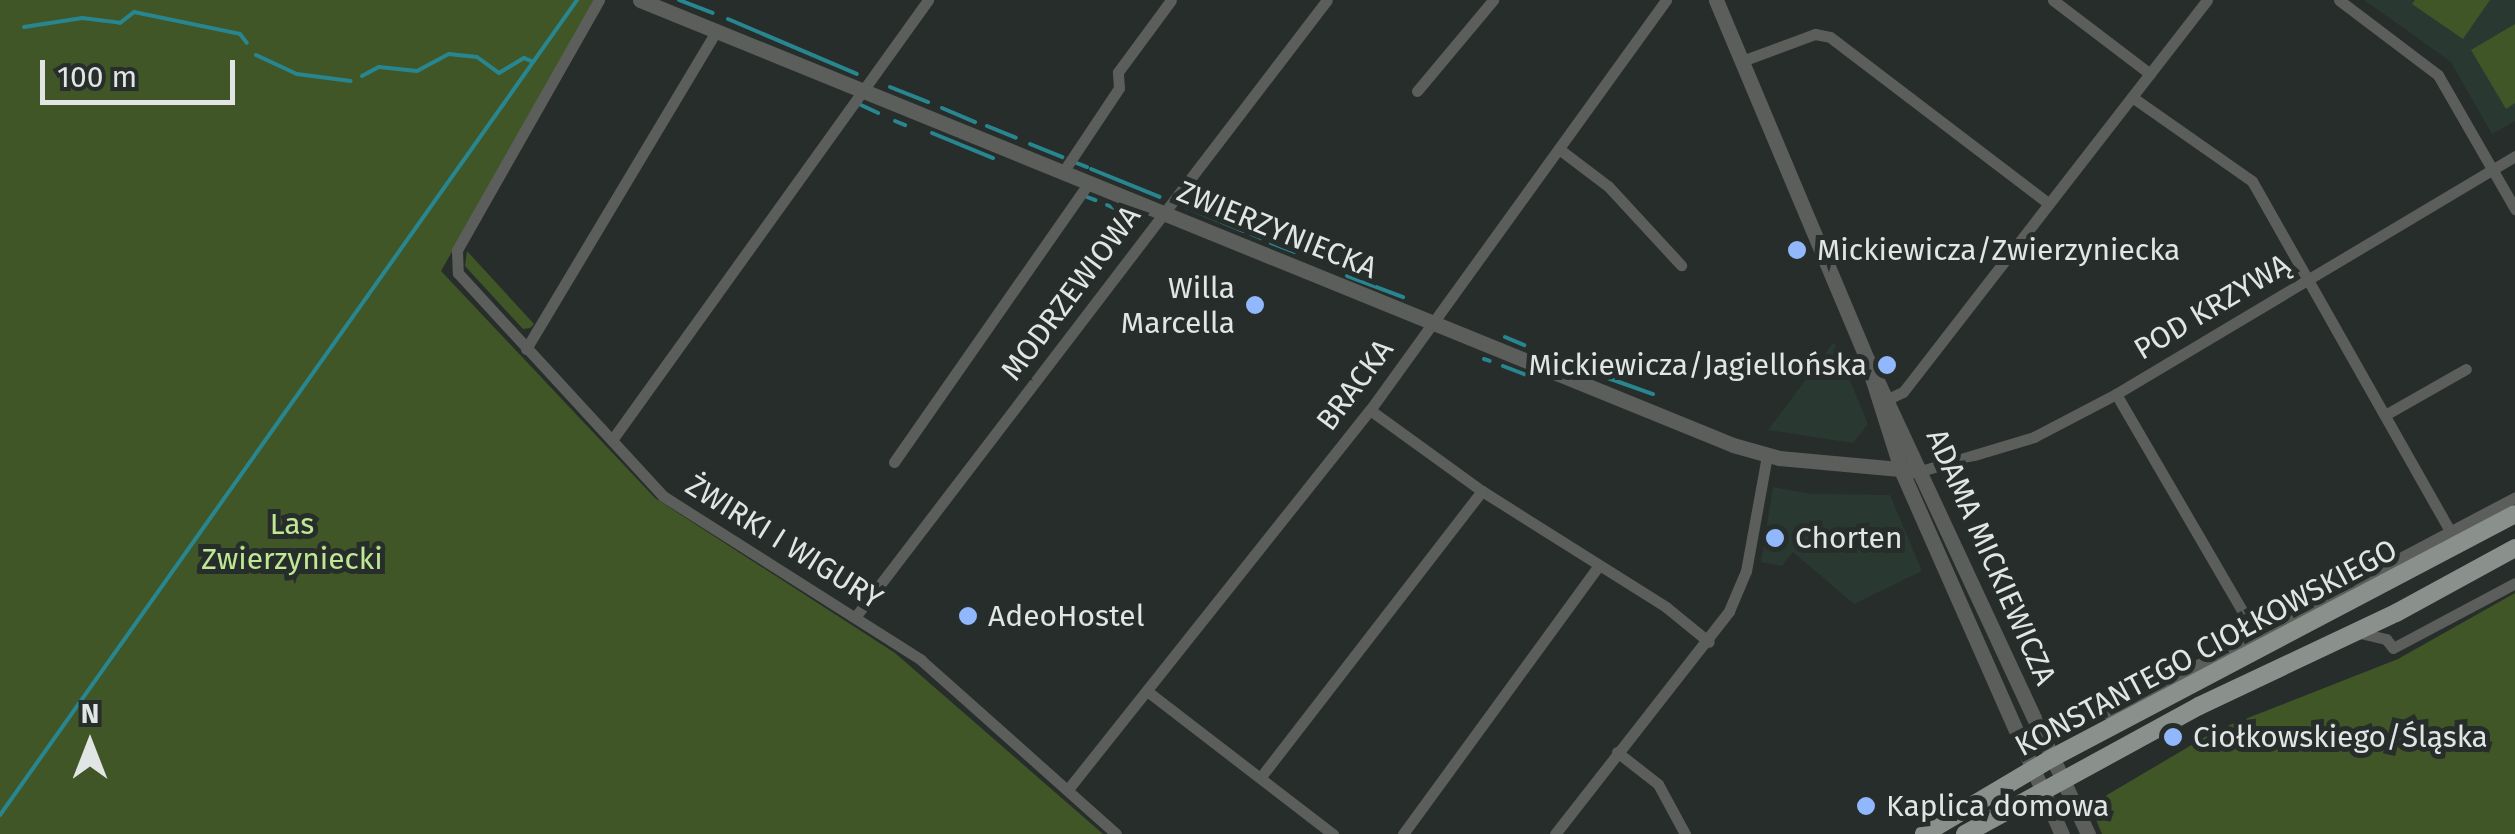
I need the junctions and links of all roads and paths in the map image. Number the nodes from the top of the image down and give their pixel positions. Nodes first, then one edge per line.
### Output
1 (599, 0) edge
2 (640, 0) edge
3 (928, 0) edge
4 (1171, 0) edge
5 (1327, 0) edge
6 (1494, 0) edge
7 (1666, 0) edge
8 (1716, 0) edge
9 (2053, 0) edge
10 (2207, 0) edge
11 (2339, 0) edge
12 (716, 31) junction
13 (1742, 61) junction
14 (2150, 74) junction
15 (862, 90) junction
16 (1417, 90) dead end
17 (2132, 97) junction
18 (1560, 149) junction
19 (2515, 156) edge
20 (2492, 170) junction
21 (1063, 172) junction
22 (1089, 182) junction
23 (2049, 204) junction
24 (2515, 209) edge
25 (1164, 213) junction
26 (1681, 265) dead end
27 (2306, 279) junction
28 (1432, 323) junction
29 (526, 349) junction
30 (1867, 359) junction
31 (2466, 370) dead end
32 (2116, 394) junction
33 (1890, 398) junction
34 (1370, 410) junction
35 (2385, 415) junction
36 (612, 440) junction
37 (1766, 456) junction
38 (894, 462) dead end
39 (1921, 471) junction
40 (1902, 472) junction
41 (1482, 491) junction
42 (2515, 498) edge
43 (2515, 514) edge
44 (2451, 533) junction
45 (1942, 541) junction
46 (2515, 548) edge
47 (1598, 567) junction
48 (2515, 582) edge
49 (856, 616) junction
50 (2306, 628) junction
51 (2356, 632) junction
52 (2256, 636) junction
53 (1709, 642) junction
54 (2315, 652) junction
55 (1147, 691) junction
56 (2030, 710) junction
57 (2009, 721) junction
58 (2106, 721) junction
59 (2121, 749) junction
60 (1617, 752) junction
61 (2052, 758) junction
62 (2031, 770) junction
63 (1260, 778) junction
64 (2063, 780) junction
65 (1069, 788) junction
66 (2042, 791) junction
67 (1978, 800) junction
68 (1988, 821) junction
69 (1116, 834) edge
70 (1333, 834) edge
71 (1403, 834) edge
72 (1554, 834) edge
73 (1685, 834) edge
74 (1924, 834) edge
75 (1965, 834) edge
76 (2062, 834) edge
77 (2088, 834) edge

1 - 29 street, ŻWIRKI I WIGURY
2 - 12 street, ZWIERZYNIECKA
3 - 15 street
4 - 21 street
5 - 25 street, MODRZEWIOWA
6 - 16 street
7 - 18 street, BRACKA
8 - 13 street, ADAMA MICKIEWICZA
9 - 14 street
10 - 14 street
11 - 20 street
12 - 15 street, ZWIERZYNIECKA
12 - 29 street
13 - 23 street
13 - 30 street, ADAMA MICKIEWICZA
14 - 17 street
15 - 21 street, ZWIERZYNIECKA
15 - 36 street
17 - 23 street
17 - 27 street
18 - 26 street
18 - 28 street, BRACKA
19 - 20 street, POD KRZYWĄ
20 - 24 street
20 - 27 street, POD KRZYWĄ
21 - 22 street, ZWIERZYNIECKA
22 - 25 street, ZWIERZYNIECKA
22 - 38 street
23 - 33 street
25 - 28 street, ZWIERZYNIECKA
25 - 49 street, MODRZEWIOWA
27 - 32 street, POD KRZYWĄ
27 - 35 street
28 - 34 street, BRACKA
28 - 37 street, ZWIERZYNIECKA
29 - 36 street, ŻWIRKI I WIGURY
30 - 33 street, ADAMA MICKIEWICZA
30 - 40 street, ADAMA MICKIEWICZA
31 - 35 street
32 - 39 street, POD KRZYWĄ
32 - 52 street
33 - 39 street, ADAMA MICKIEWICZA
34 - 41 street
34 - 55 street, BRACKA
35 - 44 street
36 - 49 street, ŻWIRKI I WIGURY
37 - 40 street, ZWIERZYNIECKA
37 - 53 street
39 - 40 street, ZWIERZYNIECKA
39 - 45 street, ADAMA MICKIEWICZA
40 - 45 street, ADAMA MICKIEWICZA
41 - 47 street
41 - 63 street
42 - 44 street, KONSTANTEGO CIOŁKOWSKIEGO
43 - 50 main road, KONSTANTEGO CIOŁKOWSKIEGO
44 - 52 street, KONSTANTEGO CIOŁKOWSKIEGO
45 - 56 street, ADAMA MICKIEWICZA
45 - 57 street, ADAMA MICKIEWICZA
46 - 51 main road, KONSTANTEGO CIOŁKOWSKIEGO
47 - 53 street
47 - 71 street
48 - 51 street
49 - 65 street, ŻWIRKI I WIGURY
50 - 54 main road
50 - 58 main road, KONSTANTEGO CIOŁKOWSKIEGO
51 - 54 main road, KONSTANTEGO CIOŁKOWSKIEGO
52 - 58 street, KONSTANTEGO CIOŁKOWSKIEGO
53 - 60 street
54 - 59 main road, KONSTANTEGO CIOŁKOWSKIEGO
55 - 63 street
55 - 65 street, BRACKA
56 - 57 street
56 - 61 street, ADAMA MICKIEWICZA
57 - 62 street, ADAMA MICKIEWICZA
58 - 59 main road
58 - 61 main road, KONSTANTEGO CIOŁKOWSKIEGO
59 - 64 main road, KONSTANTEGO CIOŁKOWSKIEGO
60 - 72 street
60 - 73 street
61 - 62 main road, KONSTANTEGO CIOŁKOWSKIEGO
61 - 64 street, ADAMA MICKIEWICZA
62 - 66 street, ADAMA MICKIEWICZA
62 - 67 main road, KONSTANTEGO CIOŁKOWSKIEGO
63 - 70 street
64 - 66 main road, KONSTANTEGO CIOŁKOWSKIEGO
64 - 77 street, ADAMA MICKIEWICZA
65 - 69 street, ŻWIRKI I WIGURY
66 - 68 main road, KONSTANTEGO CIOŁKOWSKIEGO
66 - 76 street, ADAMA MICKIEWICZA
67 - 68 main road
67 - 74 main road, KONSTANTEGO CIOŁKOWSKIEGO
68 - 75 main road, KONSTANTEGO CIOŁKOWSKIEGO

